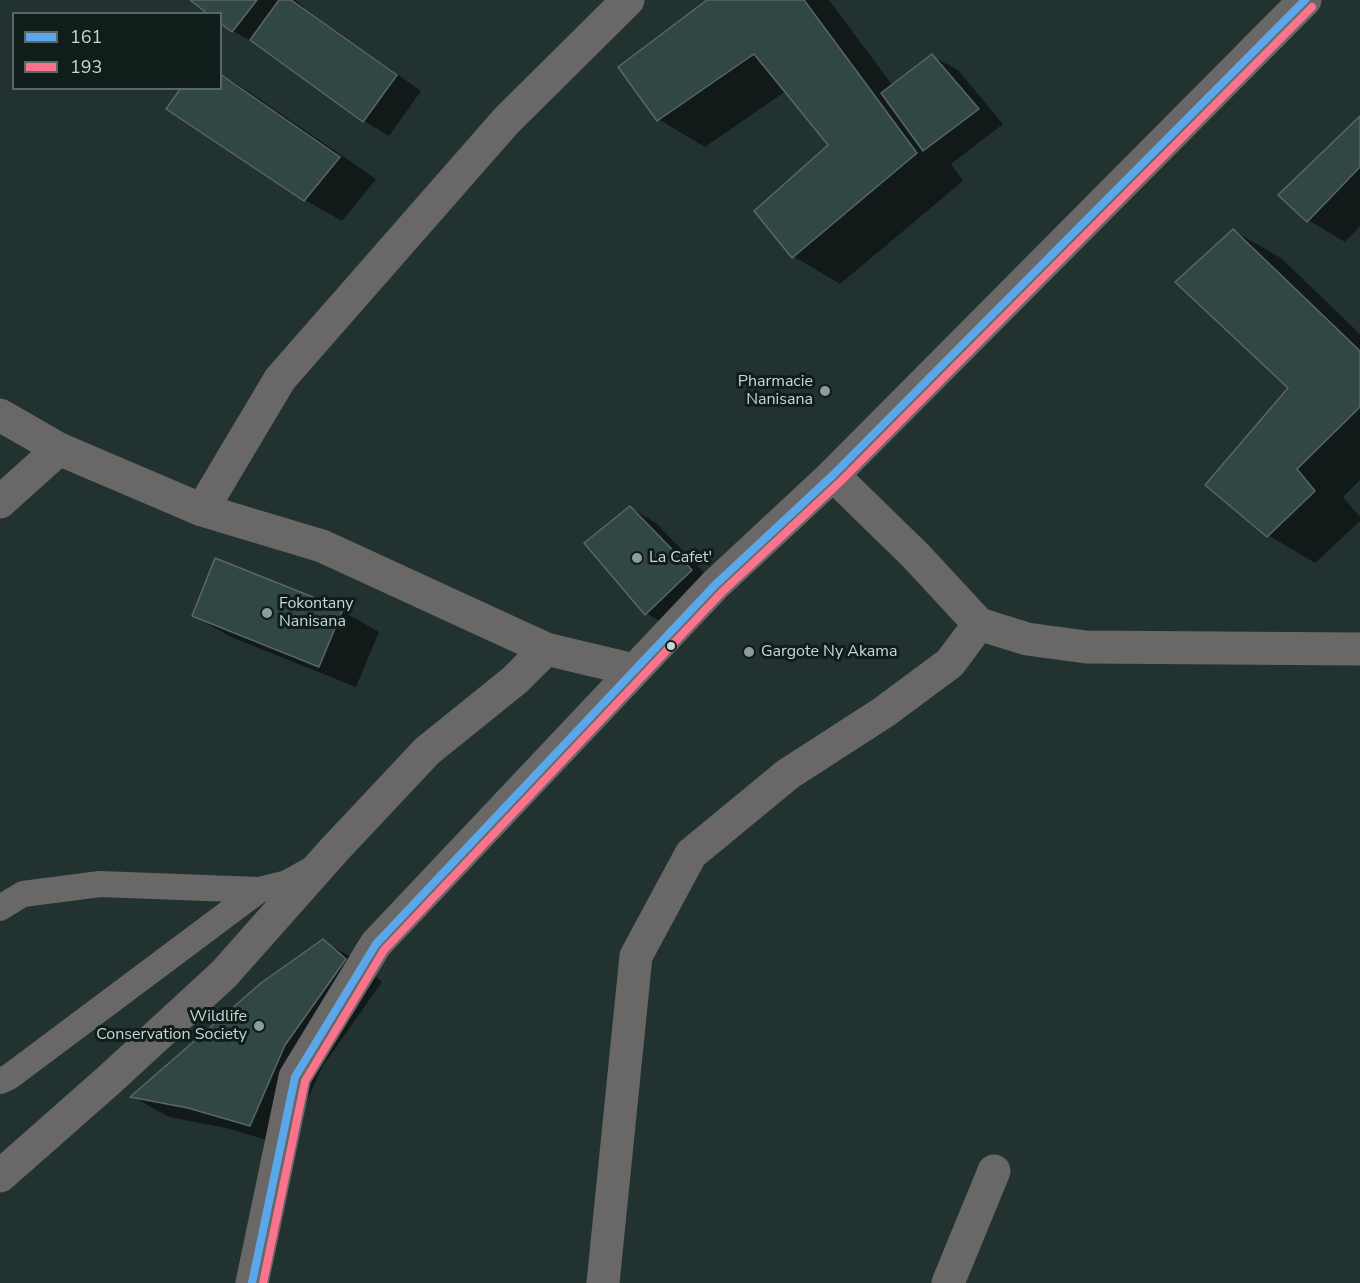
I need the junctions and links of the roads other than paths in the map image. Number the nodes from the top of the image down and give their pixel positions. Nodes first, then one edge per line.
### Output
1 (628, 0) edge
2 (1305, 0) edge
3 (0, 415) edge
4 (59, 449) junction
5 (833, 475) junction
6 (0, 502) edge
7 (202, 510) junction
8 (979, 624) junction
9 (546, 649) junction
10 (1360, 649) edge
11 (634, 669) junction
12 (324, 862) junction
13 (259, 890) junction
14 (0, 908) edge
15 (0, 1081) edge
16 (994, 1171) dead end
17 (0, 1176) edge
18 (252, 1283) edge
19 (603, 1283) edge
20 (948, 1283) edge

1 - 7 street
2 - 5 street
3 - 4 street
4 - 6 street
4 - 7 street
5 - 8 street
5 - 11 street
7 - 9 street
8 - 10 street
8 - 19 street
9 - 11 street
9 - 12 street
11 - 18 street
12 - 13 lane
12 - 17 street
13 - 14 lane
13 - 15 lane
16 - 20 street

